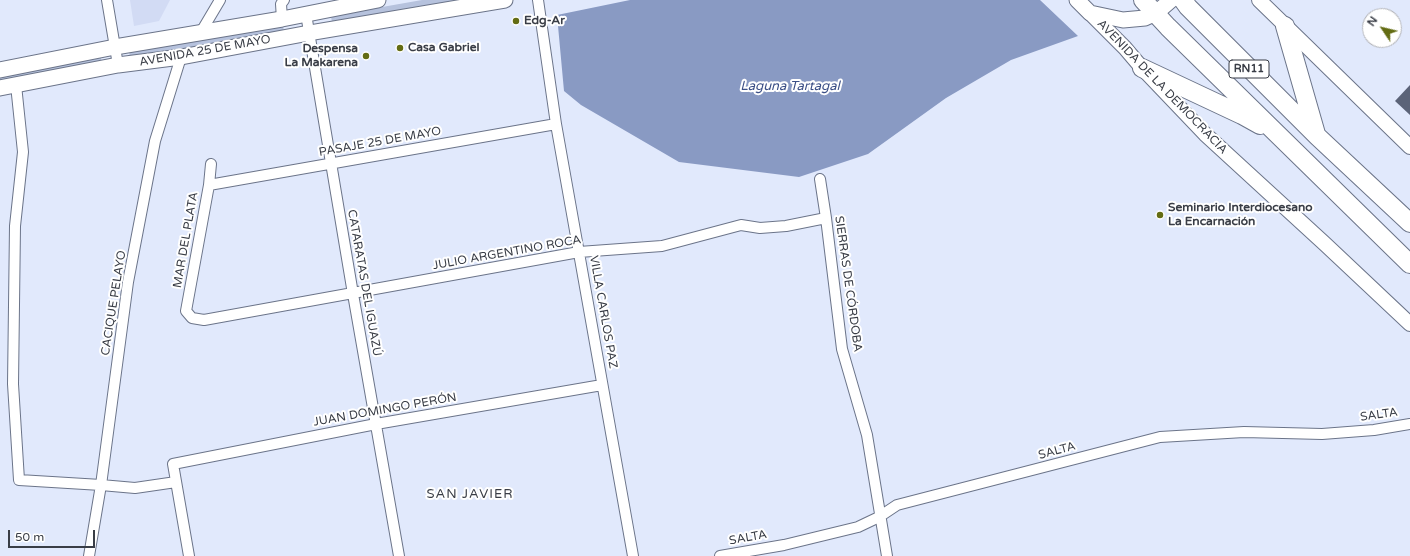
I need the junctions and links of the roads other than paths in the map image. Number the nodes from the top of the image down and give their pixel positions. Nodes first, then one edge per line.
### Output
1 (107, 0) edge
2 (220, 0) edge
3 (284, 0) edge
4 (378, 0) edge
5 (505, 0) edge
6 (538, 0) edge
7 (1077, 0) edge
8 (1143, 0) edge
9 (1171, 0) edge
10 (1183, 0) edge
11 (1259, 0) edge
12 (336, 4) edge
13 (1156, 13) junction
14 (306, 14) junction
15 (1090, 14) junction
16 (282, 19) junction
17 (1285, 26) junction
18 (201, 32) junction
19 (309, 32) junction
20 (115, 47) junction
21 (181, 57) junction
22 (118, 65) junction
23 (1142, 68) junction
24 (0, 70) edge
25 (16, 85) junction
26 (0, 88) edge
27 (556, 124) junction
28 (1279, 136) junction
29 (1317, 136) junction
30 (1410, 147) edge
31 (211, 164) dead end
32 (330, 164) junction
33 (820, 179) dead end
34 (209, 184) junction
35 (826, 218) junction
36 (1410, 223) edge
37 (579, 252) junction
38 (1410, 264) edge
39 (353, 294) junction
40 (192, 318) joint
41 (1410, 324) edge
42 (602, 385) junction
43 (376, 424) junction
44 (1410, 424) edge
45 (176, 482) junction
46 (101, 484) junction
47 (879, 517) junction
48 (89, 556) edge
49 (189, 556) edge
50 (399, 556) edge
51 (633, 556) edge
52 (720, 556) edge
53 (886, 556) edge

1 - 20 street
2 - 18 street
3 - 16 street
4 - 12 main road, AVENIDA 25 DE MAYO
5 - 19 main road, AVENIDA 25 DE MAYO
6 - 27 street, VILLA CARLOS PAZ
7 - 15 main road
8 - 13 highway, RN11
9 - 13 main road
10 - 29 highway, RN11
11 - 17 street
12 - 14 main road, AVENIDA 25 DE MAYO
13 - 15 main road
13 - 28 highway, RN11
14 - 16 main road, AVENIDA 25 DE MAYO
14 - 19 street, CATARATAS DEL IGUAZÚ
15 - 23 street, AVENIDA DE LA DEMOCRACIA
16 - 18 main road, AVENIDA 25 DE MAYO
17 - 29 highway
17 - 30 street
18 - 20 main road, AVENIDA 25 DE MAYO
19 - 21 main road, AVENIDA 25 DE MAYO
19 - 32 street, CATARATAS DEL IGUAZÚ
20 - 22 street
20 - 24 main road, AVENIDA 25 DE MAYO
21 - 22 main road, AVENIDA 25 DE MAYO
21 - 46 street, CACIQUE PELAYO
22 - 25 main road, AVENIDA 25 DE MAYO
23 - 28 highway
23 - 41 street, AVENIDA DE LA DEMOCRACIA
25 - 26 main road, AVENIDA 25 DE MAYO
25 - 46 street
27 - 32 street, PASAJE 25 DE MAYO
27 - 37 street, VILLA CARLOS PAZ
28 - 38 highway, RN11
29 - 36 highway, RN11
31 - 34 street, MAR DEL PLATA
32 - 34 street, PASAJE 25 DE MAYO
32 - 39 street, CATARATAS DEL IGUAZÚ
33 - 35 street, SIERRAS DE CÓRDOBA
34 - 40 street, MAR DEL PLATA
35 - 37 street, JULIO ARGENTINO ROCA
35 - 47 street, SIERRAS DE CÓRDOBA
37 - 39 street, JULIO ARGENTINO ROCA
37 - 42 street, VILLA CARLOS PAZ
39 - 40 street, JULIO ARGENTINO ROCA
39 - 43 street, CATARATAS DEL IGUAZÚ
42 - 43 street, JUAN DOMINGO PERÓN
42 - 51 street, VILLA CARLOS PAZ
43 - 45 street, JUAN DOMINGO PERÓN
43 - 50 street, CATARATAS DEL IGUAZÚ
44 - 47 street, SALTA
45 - 46 street
45 - 49 street
46 - 48 street, CACIQUE PELAYO
47 - 52 street, SALTA
47 - 53 street, SIERRAS DE CÓRDOBA

